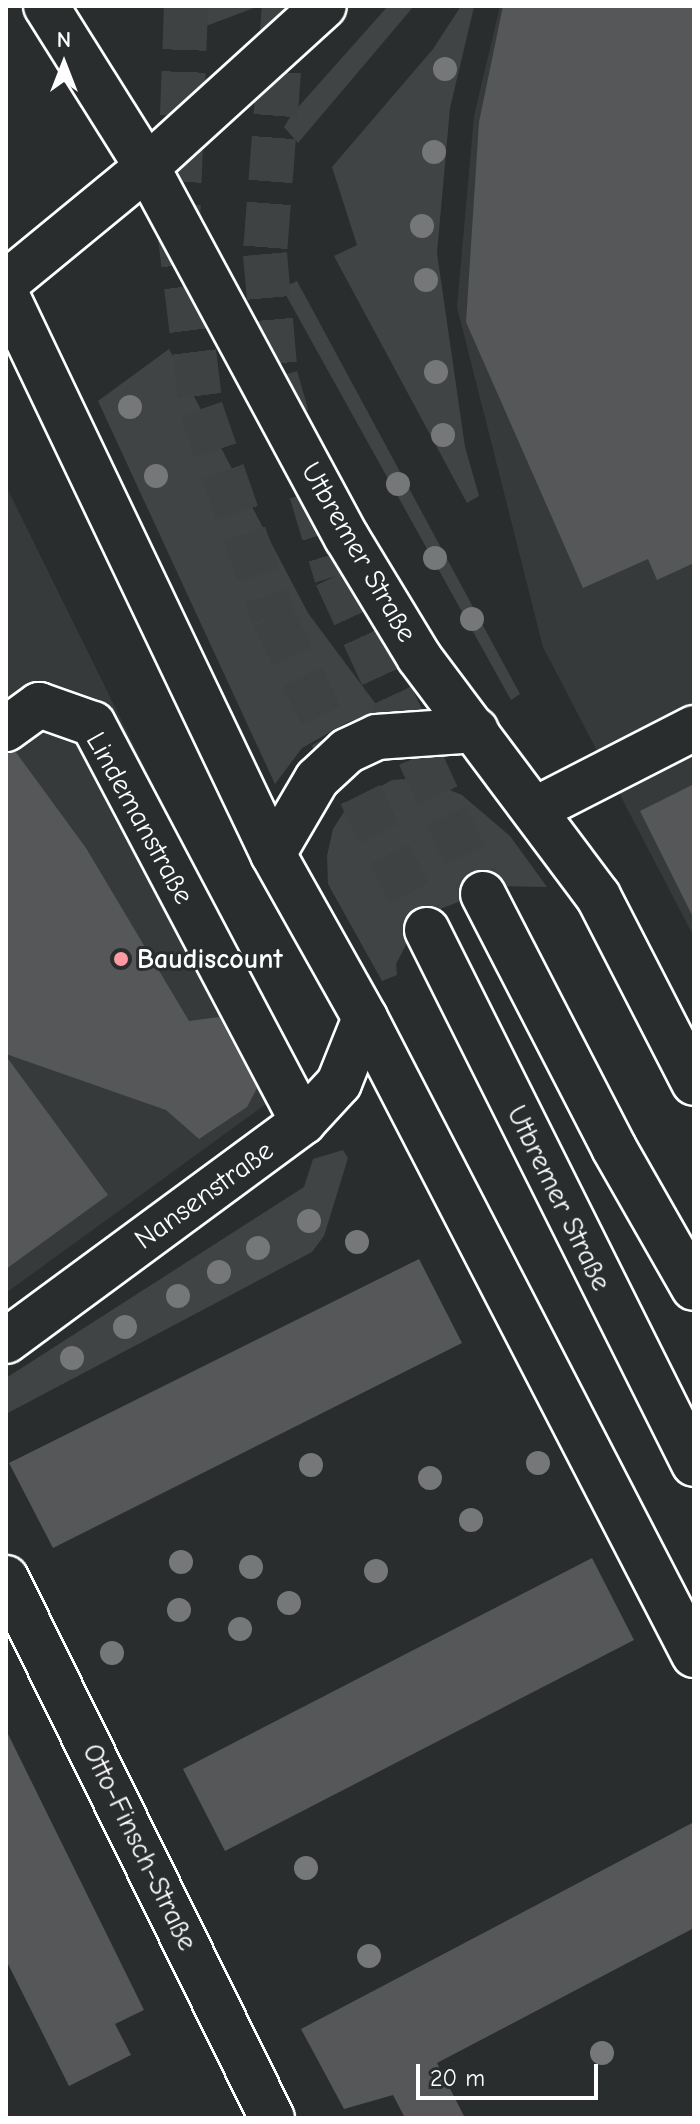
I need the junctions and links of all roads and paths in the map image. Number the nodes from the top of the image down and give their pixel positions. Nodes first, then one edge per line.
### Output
1 (46, 6) edge
2 (324, 6) edge
3 (147, 167) junction
4 (6, 283) edge
5 (6, 294) edge
6 (694, 728) edge
7 (6, 729) edge
8 (476, 730) junction
9 (536, 809) junction
10 (273, 854) junction
11 (483, 894) tunnel mouth
12 (427, 930) tunnel mouth
13 (365, 1018) junction
14 (694, 1083) edge
15 (303, 1122) junction
16 (694, 1288) edge
17 (6, 1341) edge
18 (694, 1464) edge
19 (6, 1578) edge
20 (694, 1655) edge
21 (272, 2118) edge

1 - 3 main road, Utbremer Straße
2 - 3 main road
3 - 4 main road
3 - 8 main road, Utbremer Straße
5 - 10 main road
6 - 9 main road
7 - 15 main road, Lindemanstraße
8 - 9 main road, Utbremer Straße
8 - 10 main road
9 - 14 main road, Utbremer Straße
10 - 13 main road
11 - 16 main road
12 - 18 main road, Utbremer Straße
13 - 15 main road, Nansenstraße
13 - 20 main road
15 - 17 main road, Nansenstraße
19 - 21 main road, Otto-Finsch-Straße

